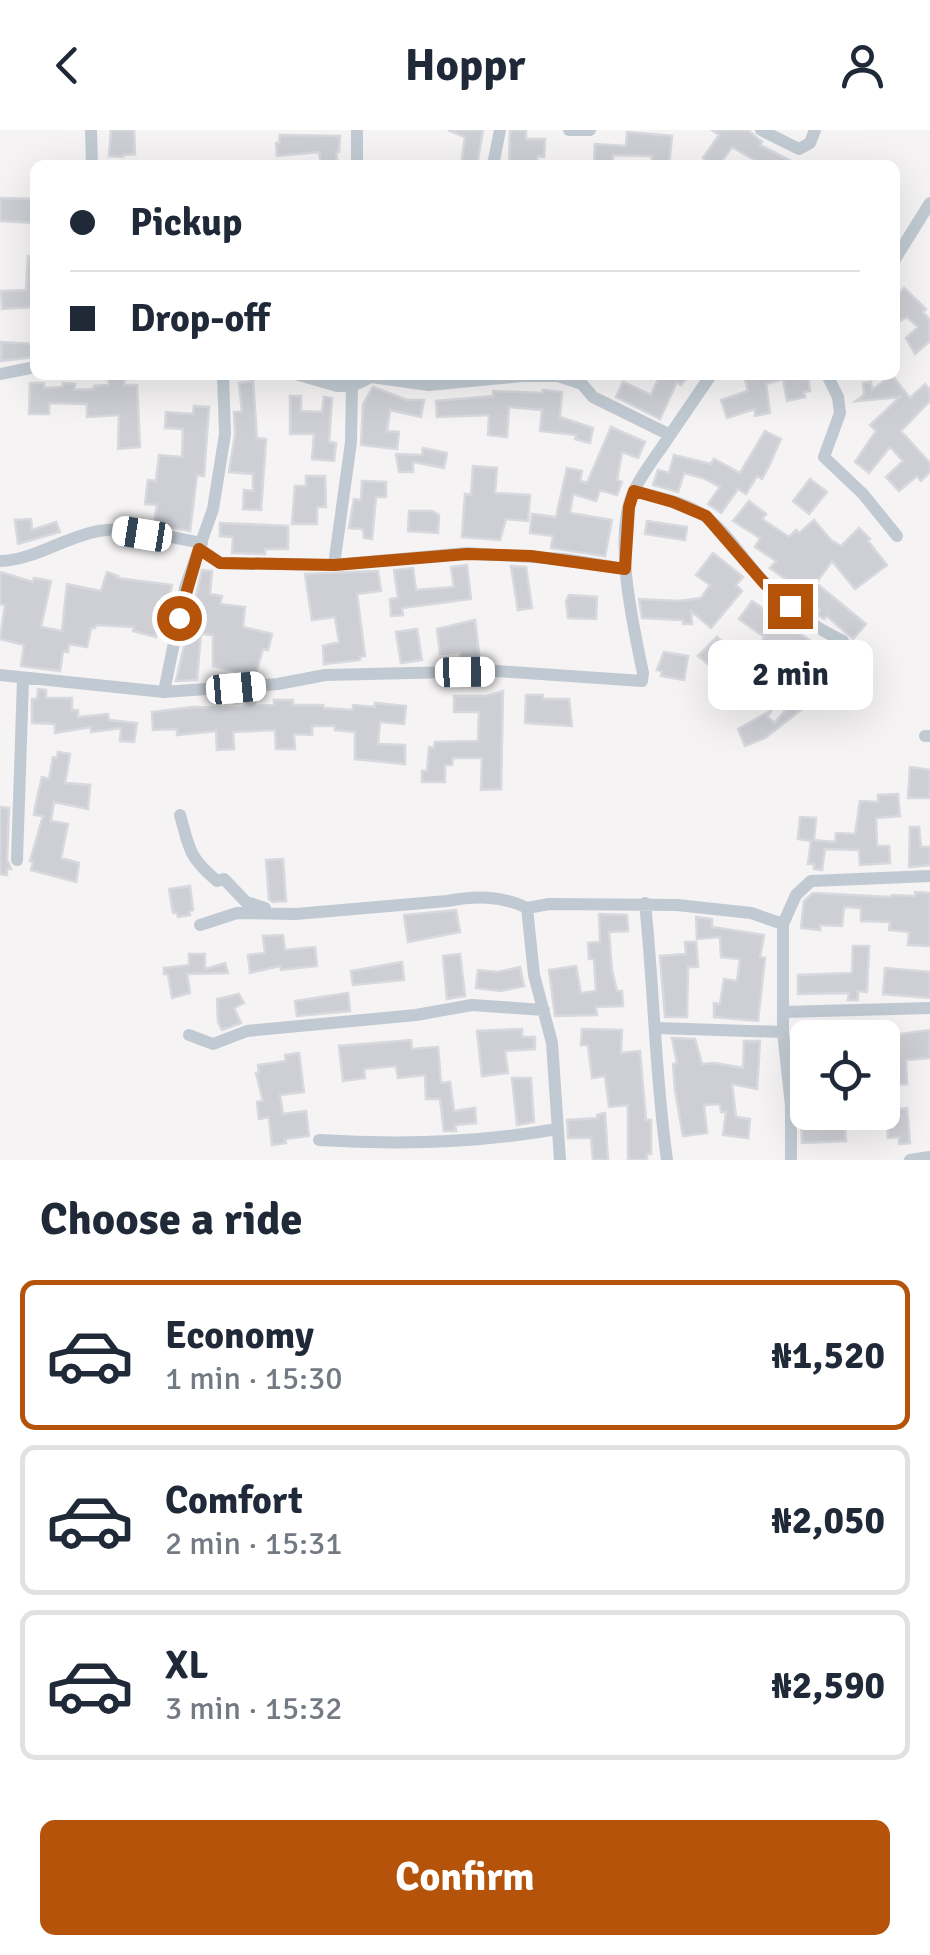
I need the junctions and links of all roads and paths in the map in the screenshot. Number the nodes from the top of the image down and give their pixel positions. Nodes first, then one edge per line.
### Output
1 (91, 130) edge
2 (356, 130) edge
3 (500, 130) edge
4 (570, 130) edge
5 (590, 130) edge
6 (761, 130) edge
7 (816, 130) edge
8 (92, 160) edge
9 (357, 160) edge
10 (494, 160) edge
11 (928, 209) edge
12 (900, 251) edge
13 (30, 368) edge
14 (0, 374) edge
15 (222, 380) edge
16 (316, 380) edge
17 (365, 380) edge
18 (393, 380) edge
19 (468, 380) edge
20 (584, 380) edge
21 (708, 380) edge
22 (830, 380) edge
23 (352, 386) junction
24 (670, 435) junction
25 (634, 491) junction
26 (897, 536) dead end
27 (200, 546) junction
28 (0, 561) edge
29 (334, 565) junction
30 (625, 569) junction
31 (843, 641) dead end
32 (0, 676) edge
33 (22, 680) junction
34 (164, 692) junction
35 (180, 815) dead end
36 (17, 860) dead end
37 (930, 876) edge
38 (645, 903) junction
39 (527, 908) junction
40 (275, 913) junction
41 (783, 924) junction
42 (200, 926) dead end
43 (930, 1008) edge
44 (544, 1010) junction
45 (783, 1012) junction
46 (656, 1028) junction
47 (783, 1032) junction
48 (189, 1035) dead end
49 (558, 1130) junction
50 (319, 1140) dead end
51 (930, 1157) edge
52 (560, 1160) edge
53 (668, 1160) edge
54 (791, 1160) edge
55 (910, 1160) edge

1 - 8 street
2 - 9 street
3 - 10 street
4 - 5 street
6 - 7 street
11 - 12 street
13 - 14 street
15 - 27 street
16 - 23 street
17 - 23 street
18 - 19 street
20 - 24 street
21 - 24 street
22 - 26 street
23 - 29 street
24 - 25 street
25 - 30 street
25 - 31 street
27 - 28 street
27 - 29 street
27 - 34 street
29 - 30 street
30 - 34 street
32 - 33 street
33 - 34 street
33 - 36 street
35 - 40 street
37 - 41 street
38 - 39 street
38 - 41 street
38 - 46 street
39 - 40 street
39 - 44 street
40 - 42 street
41 - 45 street
43 - 45 street
44 - 48 street
44 - 49 street
45 - 47 street
46 - 47 street
46 - 53 street
47 - 54 street
49 - 50 street
49 - 52 street
51 - 55 street

